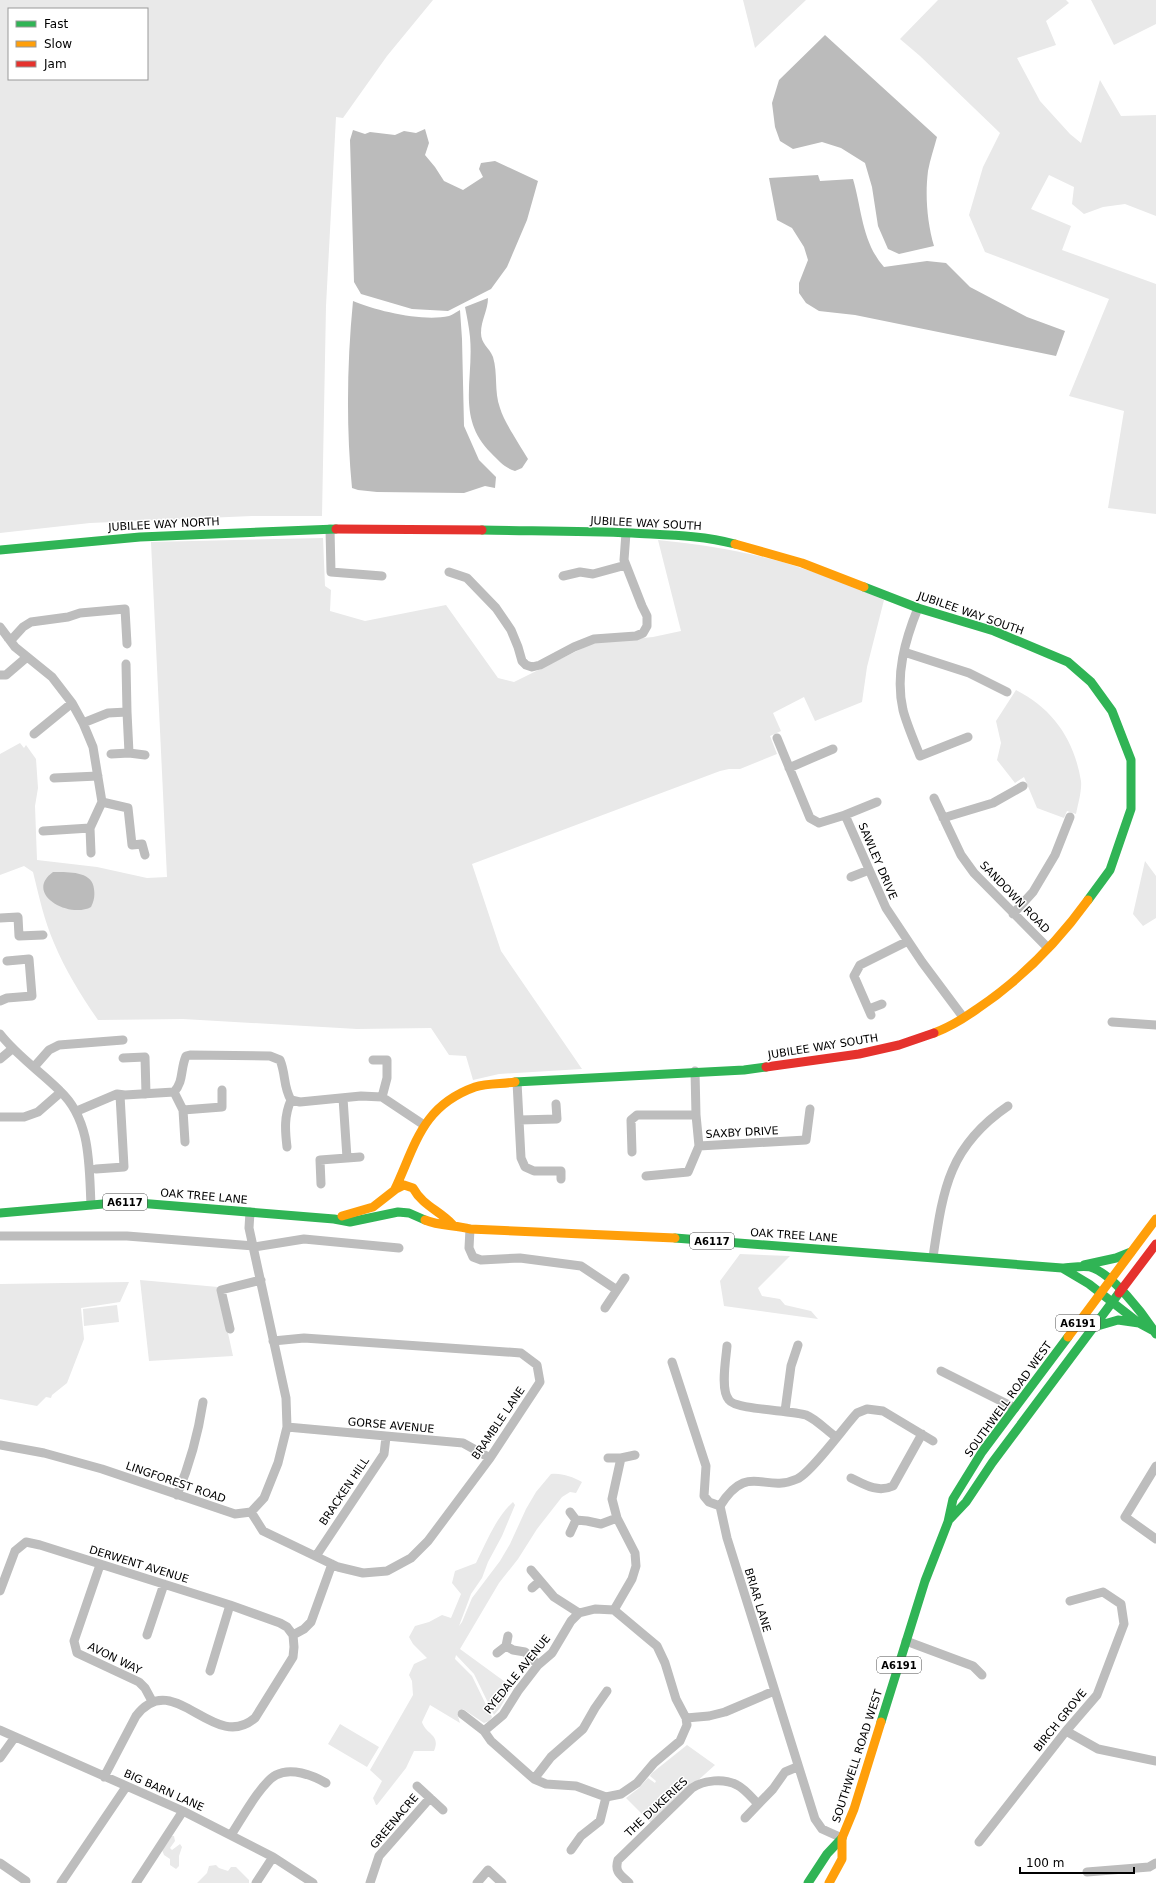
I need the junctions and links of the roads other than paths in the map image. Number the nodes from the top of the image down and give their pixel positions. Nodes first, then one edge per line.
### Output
1 (330, 529) junction
2 (626, 533) junction
3 (0, 550) edge
4 (626, 565) junction
5 (449, 572) dead end
6 (382, 576) dead end
7 (563, 576) dead end
8 (918, 608) junction
9 (0, 627) edge
10 (8, 638) junction
11 (128, 644) dead end
12 (904, 652) junction
13 (27, 657) junction
14 (126, 664) dead end
15 (0, 675) edge
16 (1007, 692) dead end
17 (72, 702) junction
18 (127, 712) junction
19 (83, 723) junction
20 (34, 734) dead end
21 (968, 737) dead end
22 (777, 738) dead end
23 (833, 749) dead end
24 (129, 753) junction
25 (111, 754) dead end
26 (146, 755) dead end
27 (789, 768) junction
28 (98, 776) junction
29 (54, 778) dead end
30 (1023, 786) dead end
31 (934, 798) dead end
32 (102, 802) junction
33 (877, 802) dead end
34 (845, 815) junction
35 (1070, 817) dead end
36 (942, 818) junction
37 (90, 828) junction
38 (43, 831) dead end
39 (91, 853) dead end
40 (145, 855) dead end
41 (869, 870) junction
42 (850, 877) dead end
43 (1013, 914) junction
44 (0, 918) edge
45 (43, 935) dead end
46 (908, 941) junction
47 (1048, 948) junction
48 (6, 961) dead end
49 (0, 1001) edge
50 (882, 1004) dead end
51 (963, 1017) junction
52 (1112, 1022) dead end
53 (1156, 1025) edge
54 (0, 1034) edge
55 (122, 1040) dead end
56 (12, 1049) junction
57 (123, 1058) dead end
58 (0, 1059) edge
59 (373, 1060) dead end
60 (34, 1067) junction
61 (695, 1072) junction
62 (517, 1082) junction
63 (222, 1090) dead end
64 (61, 1092) junction
65 (174, 1092) junction
66 (146, 1094) junction
67 (120, 1095) junction
68 (382, 1097) junction
69 (343, 1098) junction
70 (291, 1100) junction
71 (556, 1104) dead end
72 (1008, 1106) dead end
73 (810, 1109) dead end
74 (183, 1110) junction
75 (77, 1111) junction
76 (696, 1115) junction
77 (0, 1117) edge
78 (519, 1120) junction
79 (424, 1125) junction
80 (185, 1142) dead end
81 (699, 1146) junction
82 (287, 1147) dead end
83 (632, 1152) dead end
84 (360, 1157) dead end
85 (347, 1158) junction
86 (407, 1164) junction
87 (96, 1169) dead end
88 (646, 1176) dead end
89 (561, 1179) dead end
90 (321, 1184) dead end
91 (393, 1191) junction
92 (415, 1192) junction
93 (91, 1205) junction
94 (250, 1212) junction
95 (398, 1212) junction
96 (0, 1213) edge
97 (409, 1213) junction
98 (334, 1219) junction
99 (1156, 1219) edge
100 (453, 1225) junction
101 (470, 1229) junction
102 (0, 1236) edge
103 (1156, 1236) edge
104 (1156, 1244) edge
105 (254, 1246) junction
106 (399, 1248) dead end
107 (1131, 1252) junction
108 (933, 1257) junction
109 (1081, 1266) junction
110 (1062, 1268) junction
111 (625, 1278) dead end
112 (261, 1280) junction
113 (1116, 1285) junction
114 (617, 1290) junction
115 (1107, 1297) junction
116 (605, 1308) dead end
117 (1139, 1323) junction
118 (1094, 1327) junction
119 (230, 1329) dead end
120 (1154, 1332) edge
121 (273, 1341) junction
122 (798, 1345) dead end
123 (724, 1351) dead end
124 (672, 1362) dead end
125 (941, 1370) dead end
126 (203, 1402) dead end
127 (1016, 1408) junction
128 (785, 1411) junction
129 (287, 1427) junction
130 (922, 1434) junction
131 (386, 1437) junction
132 (836, 1437) junction
133 (934, 1441) dead end
134 (0, 1445) edge
135 (635, 1455) dead end
136 (490, 1458) junction
137 (608, 1458) dead end
138 (621, 1458) junction
139 (1156, 1466) edge
140 (856, 1491) dead end
141 (177, 1495) junction
142 (720, 1506) junction
143 (251, 1512) junction
144 (570, 1512) dead end
145 (617, 1518) junction
146 (576, 1520) junction
147 (948, 1522) junction
148 (570, 1533) dead end
149 (1156, 1539) edge
150 (316, 1556) junction
151 (332, 1564) junction
152 (100, 1565) junction
153 (530, 1570) dead end
154 (540, 1581) junction
155 (164, 1584) junction
156 (532, 1588) dead end
157 (0, 1591) edge
158 (1070, 1601) dead end
159 (230, 1605) junction
160 (614, 1610) junction
161 (579, 1613) junction
162 (147, 1635) dead end
163 (293, 1635) junction
164 (906, 1641) junction
165 (497, 1653) dead end
166 (538, 1664) junction
167 (210, 1671) dead end
168 (982, 1675) dead end
169 (608, 1691) dead end
170 (774, 1691) junction
171 (152, 1701) junction
172 (462, 1714) dead end
173 (686, 1718) junction
174 (0, 1730) edge
175 (484, 1731) junction
176 (1066, 1731) junction
177 (15, 1737) junction
178 (0, 1758) edge
179 (1156, 1761) edge
180 (797, 1767) junction
181 (104, 1777) junction
182 (534, 1779) junction
183 (326, 1783) dead end
184 (417, 1786) dead end
185 (126, 1787) junction
186 (606, 1797) junction
187 (430, 1798) junction
188 (758, 1804) junction
189 (443, 1810) dead end
190 (183, 1811) junction
191 (745, 1818) dead end
192 (232, 1835) junction
193 (842, 1838) junction
194 (979, 1842) dead end
195 (571, 1850) dead end
196 (273, 1857) junction
197 (0, 1863) edge
198 (1156, 1863) edge
199 (1087, 1872) dead end
200 (26, 1881) dead end
201 (61, 1883) edge
202 (136, 1883) edge
203 (256, 1883) edge
204 (313, 1883) edge
205 (370, 1883) edge
206 (476, 1883) edge
207 (502, 1883) edge
208 (629, 1883) edge
209 (808, 1883) edge
210 (829, 1883) edge

1 - 2 main road, JUBILEE WAY SOUTH
1 - 3 main road, JUBILEE WAY NORTH
1 - 6 street
2 - 4 street
2 - 8 main road, JUBILEE WAY SOUTH
4 - 5 street
4 - 7 street
8 - 12 street
8 - 47 main road, JUBILEE WAY SOUTH
9 - 10 street
10 - 11 street
10 - 13 street
12 - 16 street
12 - 21 street
13 - 15 street
13 - 17 street
14 - 18 street
17 - 19 street
17 - 20 street
18 - 19 street
18 - 24 street
19 - 28 street
22 - 27 street, SAWLEY DRIVE
23 - 27 street
24 - 25 street
24 - 26 street
27 - 34 street, SAWLEY DRIVE
28 - 29 street
28 - 32 street
30 - 36 street
31 - 36 street, SANDOWN ROAD
32 - 37 street
32 - 40 street
33 - 34 street
34 - 41 street, SAWLEY DRIVE
35 - 43 street
36 - 43 street, SANDOWN ROAD
37 - 38 street
37 - 39 street
41 - 42 street
41 - 46 street, SAWLEY DRIVE
43 - 47 street, SANDOWN ROAD
44 - 45 street
46 - 50 street
46 - 51 street, SAWLEY DRIVE
47 - 51 main road, JUBILEE WAY SOUTH
48 - 49 street
51 - 61 main road, JUBILEE WAY SOUTH
52 - 53 street
54 - 56 street
55 - 60 street
56 - 58 street
56 - 60 street
57 - 66 street
59 - 68 street
60 - 64 street
61 - 62 main road, JUBILEE WAY SOUTH
61 - 76 street, SAXBY DRIVE
62 - 78 street
62 - 79 main road, JUBILEE WAY SOUTH
63 - 74 street
64 - 75 street
64 - 77 street
65 - 66 street
65 - 70 street
65 - 74 street
66 - 67 street
67 - 75 street
67 - 87 street
68 - 69 street
68 - 79 street
69 - 70 street
69 - 85 street
70 - 82 street
71 - 78 street
72 - 108 street
73 - 81 street, SAXBY DRIVE
74 - 80 street
75 - 93 street
76 - 81 street, SAXBY DRIVE
76 - 83 street
78 - 89 street
79 - 86 main road, JUBILEE WAY SOUTH
81 - 88 street
84 - 85 street
85 - 90 street
86 - 91 main road, JUBILEE WAY SOUTH
86 - 92 main road
91 - 92 main road
91 - 95 main road
91 - 98 main road, OAK TREE LANE / A6117
92 - 97 main road
92 - 100 main road
93 - 94 main road, OAK TREE LANE / A6117
93 - 96 main road, OAK TREE LANE / A6117
94 - 98 main road, OAK TREE LANE / A6117
94 - 105 street
95 - 97 main road, OAK TREE LANE / A6117
95 - 98 main road, OAK TREE LANE / A6117
97 - 100 main road, OAK TREE LANE / A6117
99 - 107 main road, SOUTHWELL ROAD WEST / A6191
100 - 101 main road, OAK TREE LANE / A6117
101 - 108 main road, OAK TREE LANE / A6117
101 - 114 street
102 - 105 street
103 - 113 main road
104 - 113 main road, SOUTHWELL ROAD WEST / A6191
105 - 106 street
105 - 112 street
107 - 109 main road
107 - 113 main road, SOUTHWELL ROAD WEST / A6191
108 - 110 main road, OAK TREE LANE / A6117
109 - 110 main road, OAK TREE LANE / A6117
109 - 113 main road, OAK TREE LANE / A6117
110 - 115 main road, OAK TREE LANE / A6117
111 - 114 street
112 - 119 street
112 - 121 street
113 - 115 main road, SOUTHWELL ROAD WEST / A6191
113 - 115 main road
113 - 120 main road, A6117
114 - 116 street
115 - 117 main road, A6117
115 - 118 main road, SOUTHWELL ROAD WEST / A6191
115 - 127 main road, SOUTHWELL ROAD WEST / A6191
117 - 118 main road
117 - 120 main road, A6117
118 - 147 main road, SOUTHWELL ROAD WEST / A6191
121 - 129 street
121 - 136 street, BRAMBLE LANE
122 - 128 street
123 - 128 street
124 - 142 street
125 - 127 street
126 - 141 street
127 - 147 main road, SOUTHWELL ROAD WEST / A6191
128 - 132 street
129 - 131 street, GORSE AVENUE
129 - 143 street
130 - 132 street
130 - 133 street
130 - 140 street
131 - 136 street, GORSE AVENUE
131 - 150 street, BRACKEN HILL
132 - 142 street
134 - 141 street, LINGFOREST ROAD
135 - 138 street
136 - 151 street, BRAMBLE LANE
137 - 138 street
138 - 145 street
139 - 149 street
141 - 143 street, LINGFOREST ROAD
142 - 170 street, BRIAR LANE
143 - 150 street, BRAMBLE LANE
144 - 146 street
145 - 146 street
145 - 160 street
146 - 148 street
147 - 164 main road, SOUTHWELL ROAD WEST / A6191
150 - 151 street, BRAMBLE LANE
151 - 163 street
152 - 155 street, DERWENT AVENUE
152 - 157 street, DERWENT AVENUE
152 - 171 street, AVON WAY
153 - 154 street
154 - 156 street
154 - 161 street
155 - 159 street, DERWENT AVENUE
155 - 162 street
158 - 176 street, BIRCH GROVE
159 - 163 street, DERWENT AVENUE
159 - 167 street
160 - 161 street
160 - 173 street
161 - 166 street, RYEDALE AVENUE
163 - 171 street
164 - 168 street
164 - 193 main road, SOUTHWELL ROAD WEST / A6191
165 - 166 street
166 - 175 street, RYEDALE AVENUE
169 - 182 street
170 - 173 street
170 - 180 street, BRIAR LANE
171 - 181 street
172 - 175 street, RYEDALE AVENUE
173 - 186 street
174 - 177 street, BIG BARN LANE
175 - 182 street, RYEDALE AVENUE
176 - 179 street
176 - 194 street, BIRCH GROVE
177 - 178 street
177 - 181 street, BIG BARN LANE
180 - 188 street
180 - 193 street, BRIAR LANE
181 - 185 street, BIG BARN LANE
182 - 186 street, RYEDALE AVENUE
183 - 192 street
184 - 187 street, GREENACRE
185 - 190 street, BIG BARN LANE
185 - 201 street
186 - 195 street
187 - 189 street, GREENACRE
187 - 205 street, GREENACRE
188 - 191 street
188 - 208 street, THE DUKERIES
190 - 192 street, BIG BARN LANE
190 - 202 street
192 - 196 street, BIG BARN LANE
193 - 209 main road, SOUTHWELL ROAD WEST / A6191
193 - 210 main road, SOUTHWELL ROAD WEST / A6191
196 - 203 street
196 - 204 street, BIG BARN LANE
197 - 200 street
198 - 199 street
206 - 207 street

